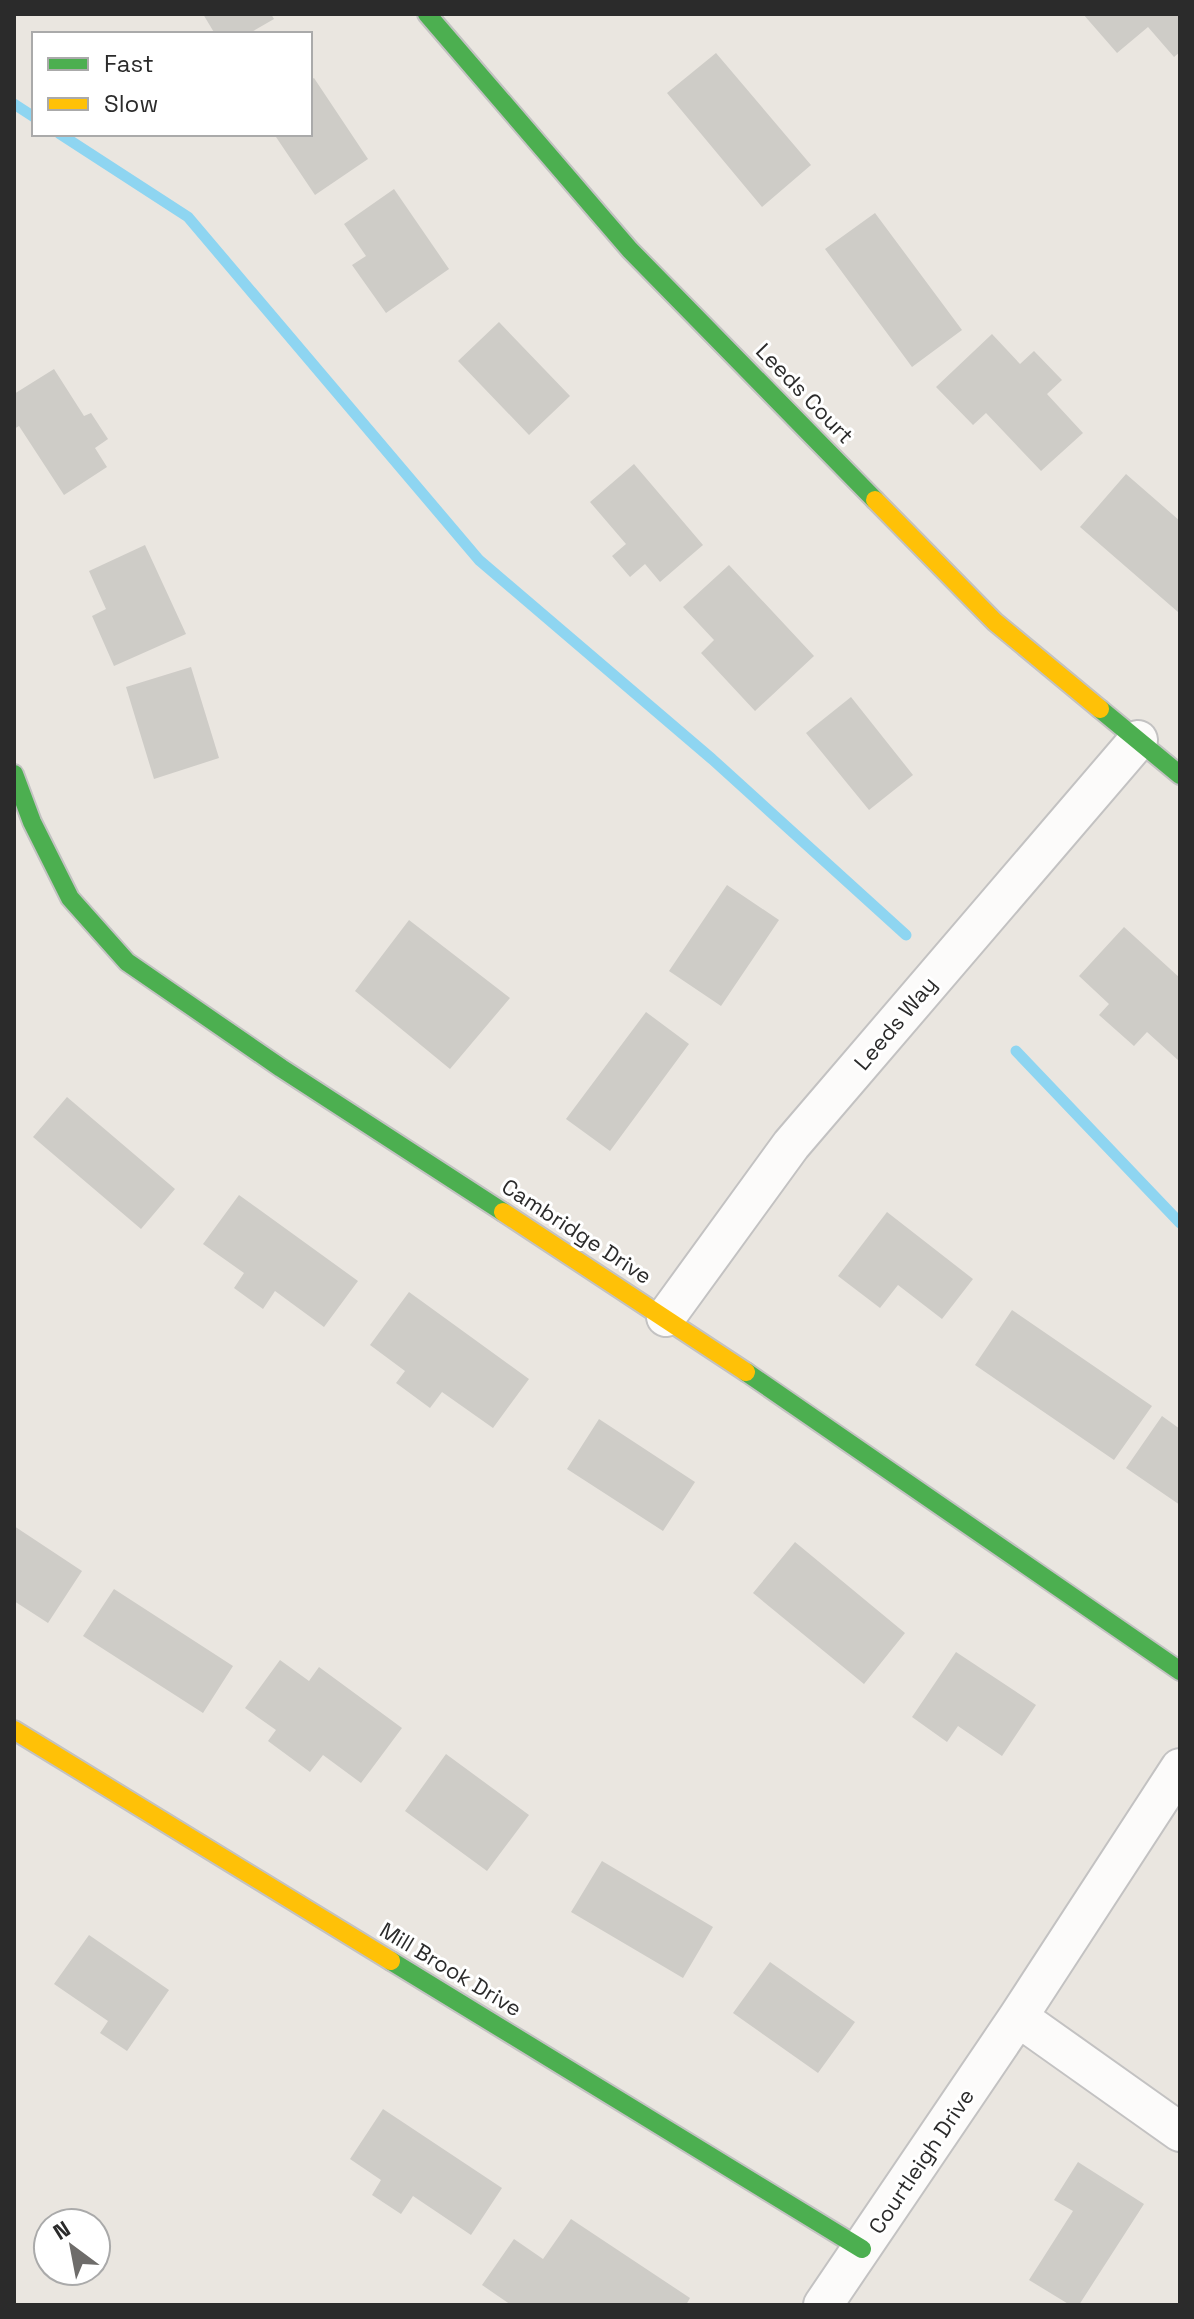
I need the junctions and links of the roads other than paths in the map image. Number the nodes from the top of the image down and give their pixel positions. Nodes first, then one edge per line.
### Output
1 (427, 14) edge
2 (1138, 740) junction
3 (14, 774) edge
4 (1180, 775) edge
5 (666, 1317) junction
6 (1180, 1671) edge
7 (14, 1730) edge
8 (1180, 1768) edge
9 (1018, 2017) junction
10 (1180, 2132) edge
11 (862, 2249) junction
12 (823, 2305) edge

1 - 2 street, Leeds Court
2 - 4 street, Leeds Court
2 - 5 street, Leeds Way
3 - 5 street, Cambridge Drive
5 - 6 street, Cambridge Drive
7 - 11 street, Mill Brook Drive
8 - 9 street, Courtleigh Drive
9 - 10 street
9 - 11 street, Courtleigh Drive
11 - 12 street, Courtleigh Drive

